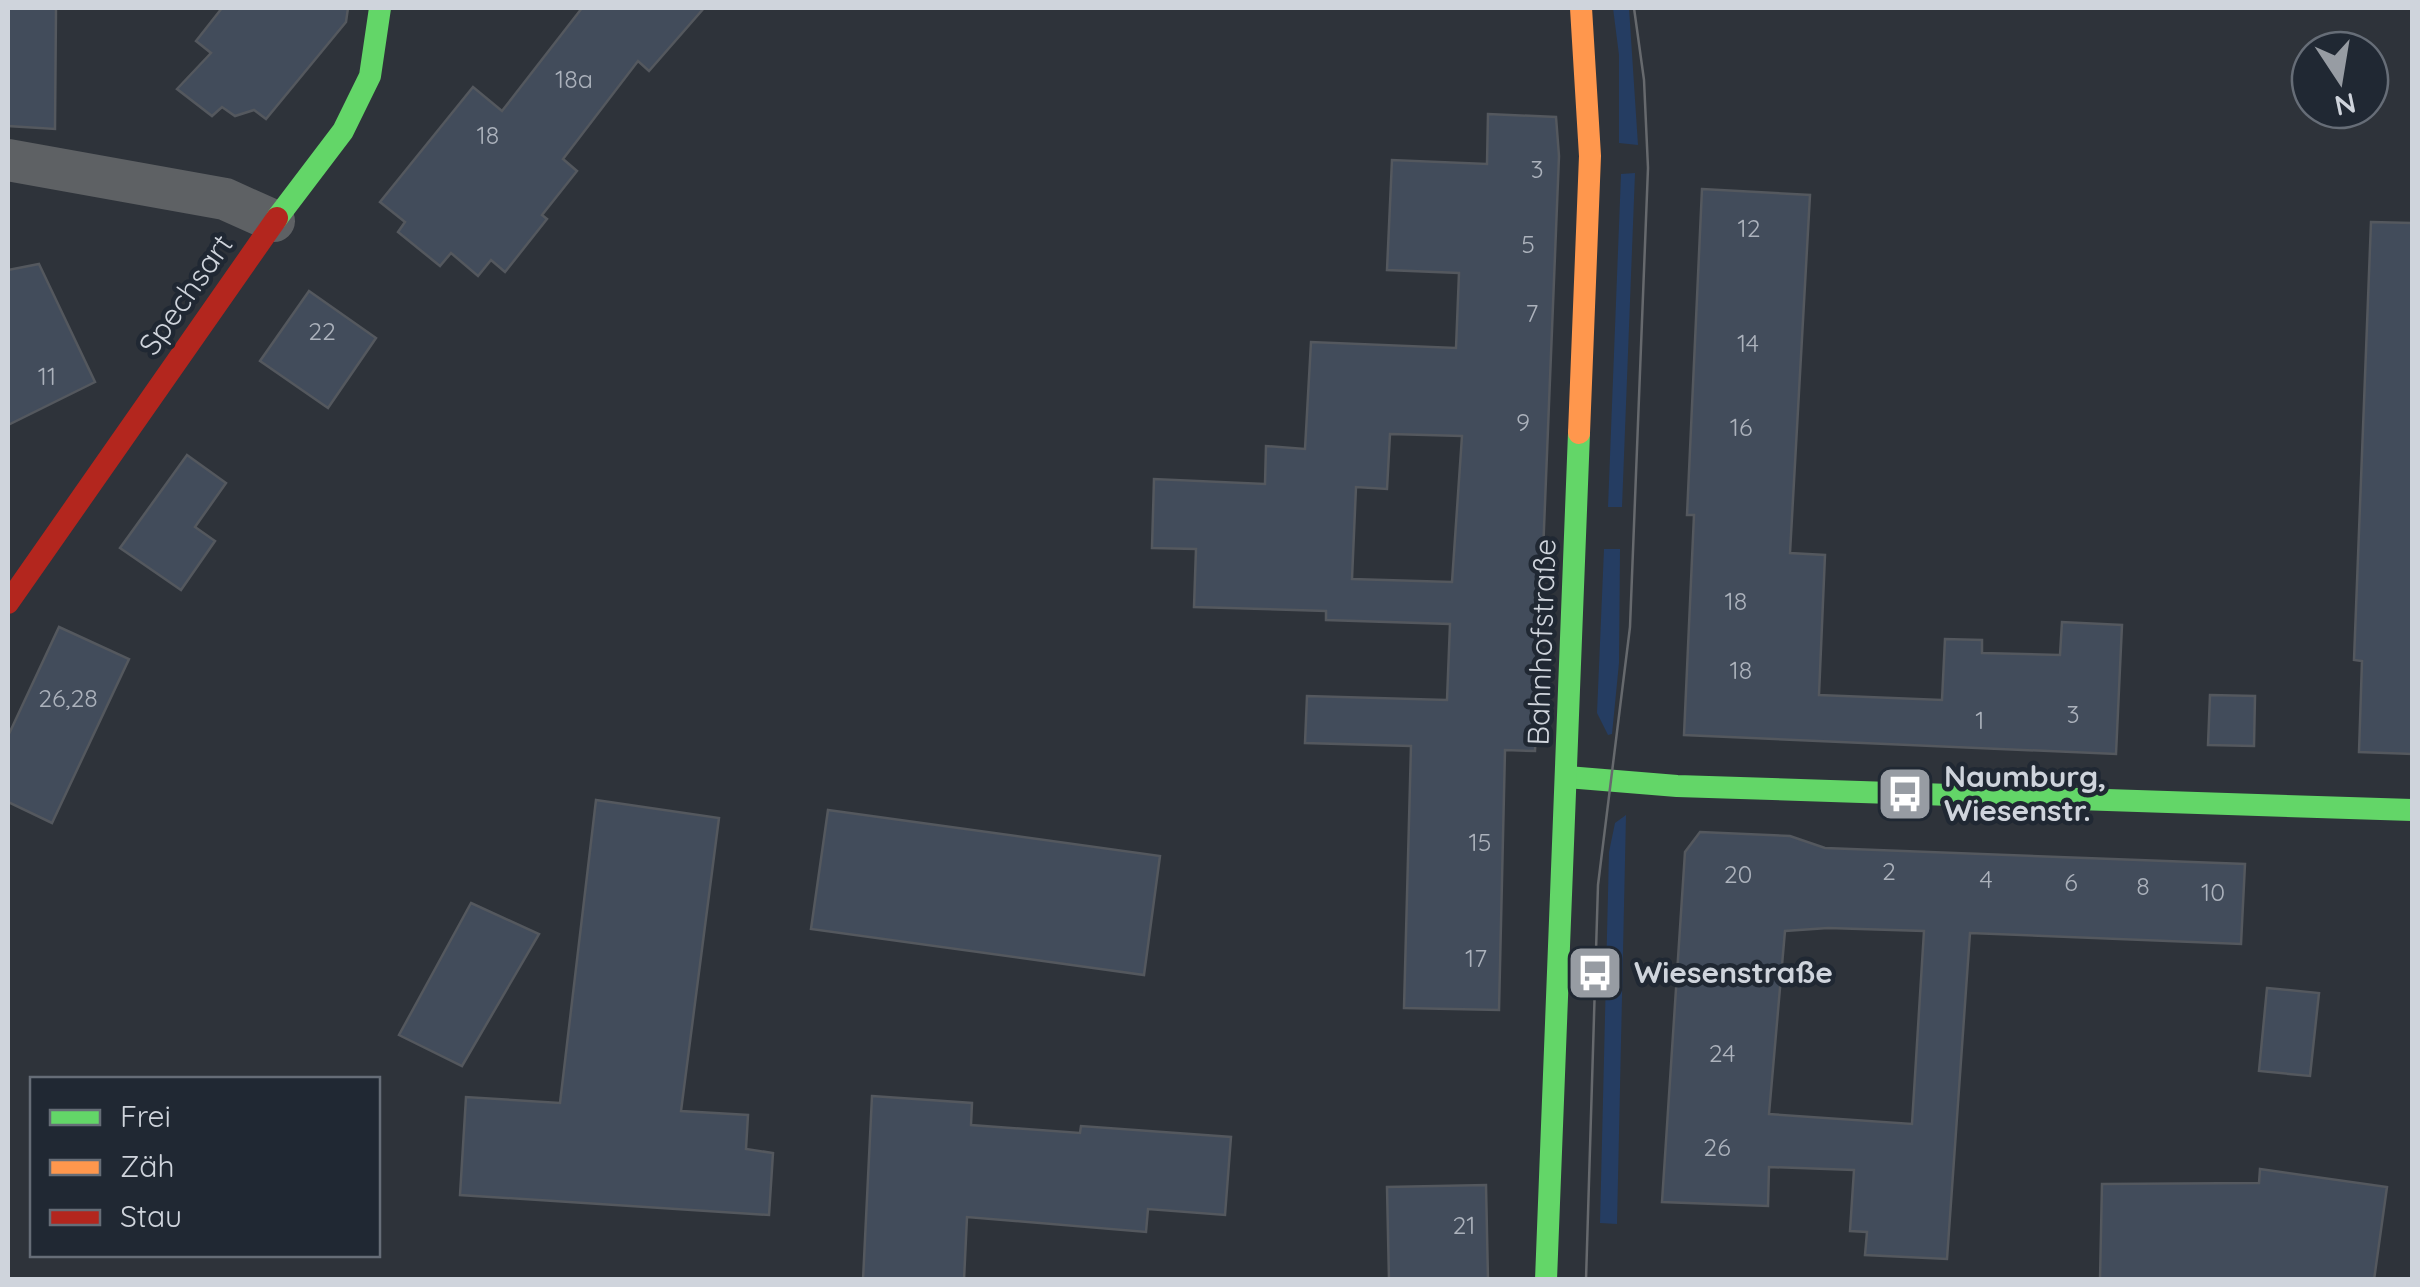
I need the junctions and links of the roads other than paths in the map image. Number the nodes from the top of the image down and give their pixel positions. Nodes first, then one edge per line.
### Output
1 (380, 8) edge
2 (1581, 8) edge
3 (8, 160) edge
4 (274, 221) junction
5 (8, 603) edge
6 (1568, 777) junction
7 (2412, 810) edge
8 (1546, 1280) edge

1 - 4 street, Spechsart
2 - 6 street, Bahnhofstraße
3 - 4 street
4 - 5 street, Spechsart
6 - 7 street
6 - 8 street, Bahnhofstraße

